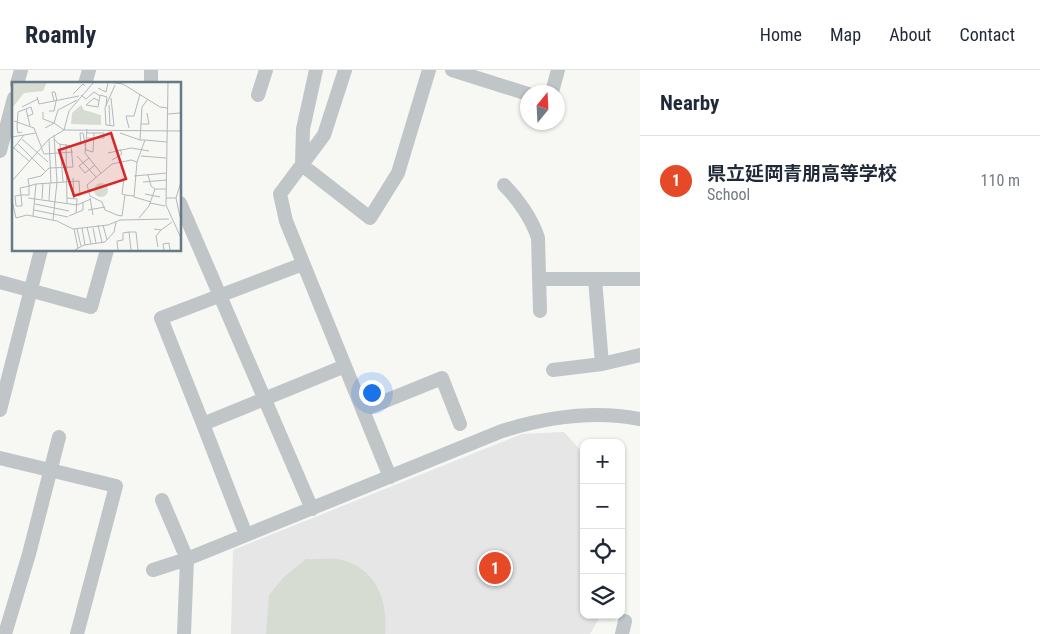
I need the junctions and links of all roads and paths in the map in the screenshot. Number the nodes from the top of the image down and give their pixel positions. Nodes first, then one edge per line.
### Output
1 (266, 70) edge
2 (316, 70) edge
3 (344, 70) edge
4 (429, 70) edge
5 (452, 70) edge
6 (558, 70) edge
7 (554, 85) edge
8 (520, 91) edge
9 (258, 95) dead end
10 (10, 107) edge
11 (0, 151) edge
12 (302, 165) junction
13 (504, 185) dead end
14 (181, 205) edge
15 (41, 251) edge
16 (107, 251) edge
17 (304, 264) junction
18 (540, 279) junction
19 (595, 279) junction
20 (640, 279) edge
21 (0, 282) edge
22 (30, 290) junction
23 (220, 295) junction
24 (540, 311) dead end
25 (640, 355) edge
26 (602, 364) junction
27 (345, 366) junction
28 (553, 370) dead end
29 (264, 399) junction
30 (0, 410) edge
31 (363, 410) junction
32 (640, 419) edge
33 (203, 424) junction
34 (460, 424) dead end
35 (59, 436) dead end
36 (0, 458) edge
37 (50, 471) junction
38 (390, 476) junction
39 (162, 500) dead end
40 (312, 509) junction
41 (246, 535) junction
42 (187, 560) junction
43 (153, 570) dead end
44 (5, 634) edge
45 (77, 634) edge
46 (184, 634) edge

1 - 9 street
2 - 12 street
3 - 12 street
4 - 12 street
5 - 8 street
6 - 7 street
10 - 11 street
12 - 17 street
13 - 18 street
14 - 23 street
15 - 22 street
16 - 22 street
17 - 23 street
17 - 27 street
18 - 19 street
18 - 24 street
19 - 20 street
19 - 26 street
21 - 22 street
22 - 30 street
23 - 29 street
23 - 33 street
25 - 26 street
26 - 28 street
27 - 29 street
27 - 31 street
29 - 33 street
29 - 40 street
31 - 34 street
31 - 38 street
32 - 38 street
33 - 41 street
35 - 37 street
36 - 37 street
37 - 44 street
37 - 45 street
38 - 40 street
39 - 42 street
40 - 41 street
41 - 42 street
42 - 43 street
42 - 46 street

